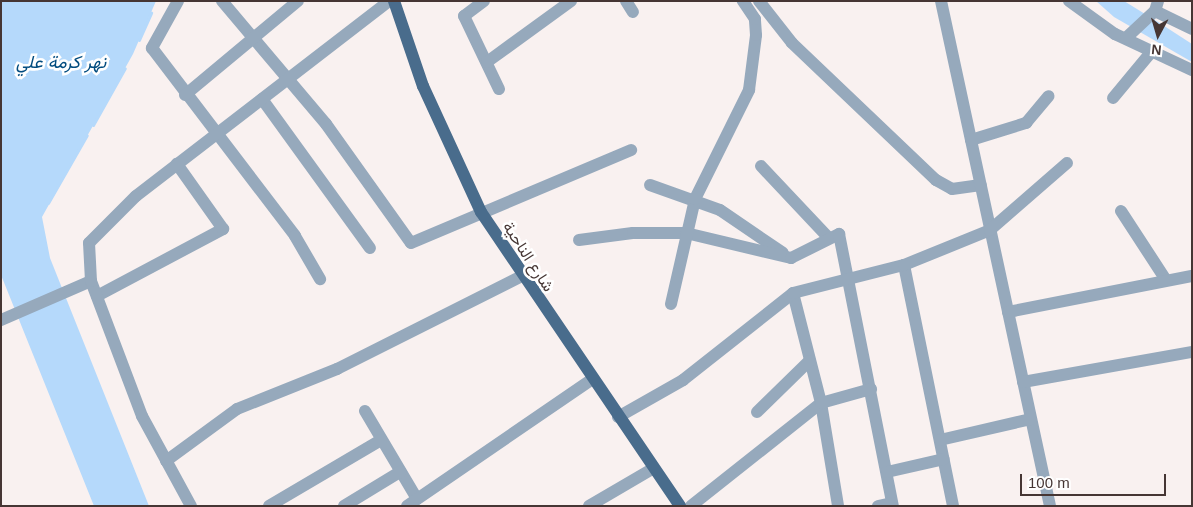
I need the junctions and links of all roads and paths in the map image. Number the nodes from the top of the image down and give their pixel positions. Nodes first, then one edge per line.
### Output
1 (178, 1) edge
2 (222, 1) edge
3 (298, 1) edge
4 (389, 1) edge
5 (394, 1) edge
6 (484, 1) edge
7 (571, 1) edge
8 (743, 1) edge
9 (759, 1) edge
10 (941, 1) edge
11 (1069, 1) edge
12 (1156, 6) edge
13 (1192, 29) edge
14 (251, 38) junction
15 (1126, 38) junction
16 (1152, 51) junction
17 (487, 62) junction
18 (1192, 70) edge
19 (288, 78) junction
20 (499, 90) dead end
21 (185, 94) junction
22 (1049, 96) dead end
23 (1113, 98) dead end
24 (262, 99) junction
25 (218, 134) junction
26 (971, 140) junction
27 (631, 150) dead end
28 (1067, 163) dead end
29 (177, 164) junction
30 (761, 166) dead end
31 (650, 185) dead end
32 (981, 185) junction
33 (695, 199) junction
34 (1121, 211) dead end
35 (481, 212) junction
36 (990, 230) junction
37 (686, 233) junction
38 (828, 237) junction
39 (579, 240) dead end
40 (370, 248) dead end
41 (791, 258) junction
42 (904, 265) junction
43 (1192, 276) edge
44 (520, 277) junction
45 (320, 280) dead end
46 (850, 280) junction
47 (1166, 280) junction
48 (91, 281) junction
49 (793, 293) junction
50 (97, 296) junction
51 (671, 304) dead end
52 (1008, 312) junction
53 (1, 320) edge
54 (1192, 352) edge
55 (809, 361) junction
56 (591, 380) junction
57 (1023, 382) junction
58 (870, 389) junction
59 (821, 403) junction
60 (365, 411) dead end
61 (757, 412) dead end
62 (618, 417) junction
63 (1031, 419) junction
64 (382, 440) junction
65 (940, 440) junction
66 (944, 459) junction
67 (166, 461) junction
68 (652, 469) junction
69 (400, 472) junction
70 (886, 472) junction
71 (412, 503) edge
72 (893, 504) edge
73 (681, 505) edge
74 (191, 506) edge
75 (269, 506) edge
76 (344, 506) edge
77 (588, 506) edge
78 (838, 506) edge
79 (878, 506) edge
80 (953, 506) edge
81 (1050, 506) edge

1 - 21 street
2 - 14 street
3 - 14 street
4 - 19 street
5 - 35 main road, شارع الناحية
6 - 17 street
7 - 17 street
8 - 33 street
9 - 32 street
10 - 26 street
11 - 15 street
12 - 13 street
12 - 15 street
14 - 19 street
14 - 21 street
15 - 16 street
16 - 18 street
16 - 23 street
17 - 20 street
19 - 24 street
19 - 35 street
21 - 25 street
22 - 26 street
24 - 25 street
24 - 40 street
25 - 29 street
25 - 45 street
26 - 32 street
27 - 35 street
28 - 36 street
29 - 48 street
29 - 50 street
30 - 38 street
31 - 33 street
32 - 36 street
33 - 37 street
33 - 41 street
34 - 47 street
35 - 44 main road, شارع الناحية
36 - 42 street
36 - 52 street
37 - 39 street
37 - 41 street
37 - 51 street
38 - 41 street
38 - 46 street
42 - 46 street
42 - 65 street
43 - 47 street
44 - 56 main road, شارع الناحية
44 - 67 street
46 - 49 street
46 - 58 street
47 - 52 street
48 - 50 street
48 - 53 street
49 - 55 street
49 - 62 street
50 - 67 street
52 - 57 street
54 - 57 street
55 - 59 street
55 - 61 street
56 - 62 main road, شارع الناحية
56 - 71 street
57 - 63 street
58 - 59 street
58 - 70 street
59 - 73 street
59 - 78 street
60 - 64 street
62 - 68 main road, شارع الناحية
63 - 65 street
63 - 81 street
64 - 69 street
64 - 75 street
65 - 66 street
66 - 70 street
66 - 80 street
67 - 74 street
68 - 73 main road, شارع الناحية
68 - 77 street
69 - 71 street
69 - 76 street
70 - 72 street
72 - 79 street

